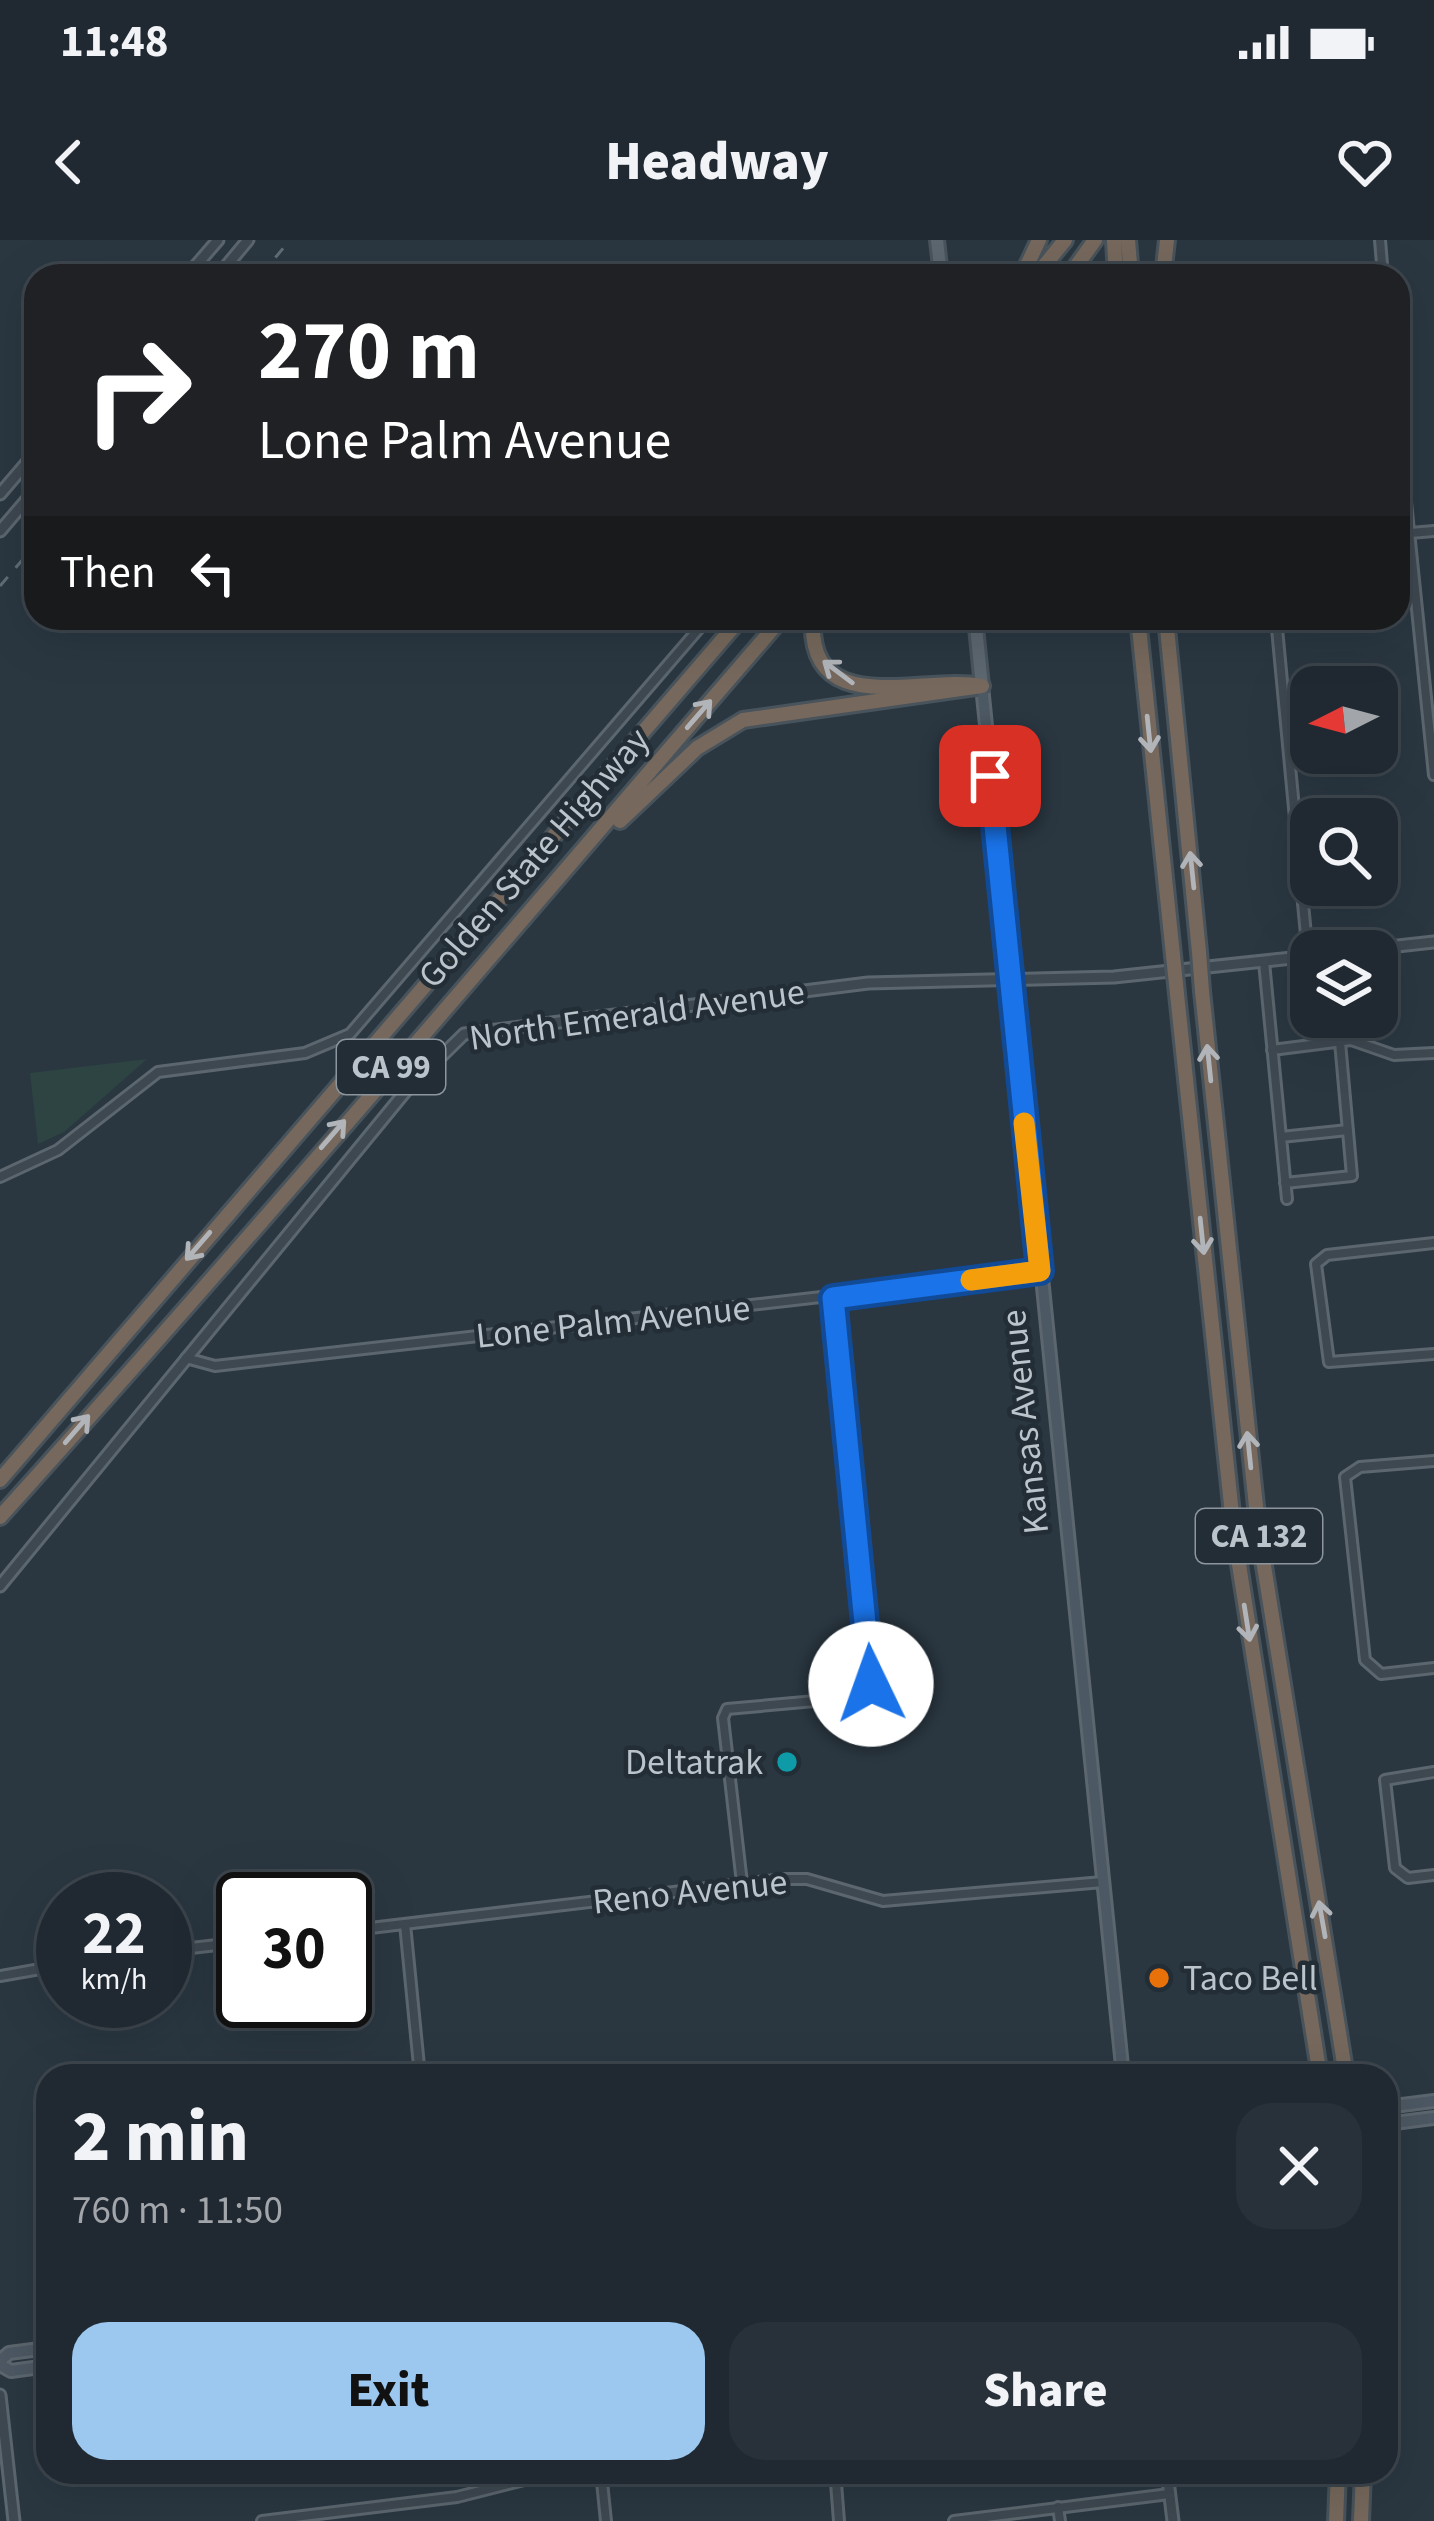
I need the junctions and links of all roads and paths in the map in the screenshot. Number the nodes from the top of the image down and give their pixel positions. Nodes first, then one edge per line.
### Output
1 (218, 240) edge
2 (245, 240) edge
3 (1065, 240) edge
4 (197, 264) edge
5 (225, 264) edge
6 (1046, 264) edge
7 (24, 466) edge
8 (0, 494) edge
9 (24, 503) edge
10 (0, 531) edge
11 (1410, 582) edge
12 (698, 630) edge
13 (732, 630) edge
14 (772, 630) edge
15 (814, 630) edge
16 (976, 630) edge
17 (1139, 630) edge
18 (1172, 630) edge
19 (1277, 630) edge
20 (982, 686) junction
21 (1434, 775) edge
22 (577, 861) junction
23 (1306, 930) edge
24 (1434, 942) edge
25 (1398, 946) edge
26 (1290, 959) edge
27 (1264, 962) junction
28 (1010, 978) junction
29 (1340, 1042) junction
30 (1272, 1050) junction
31 (1434, 1053) edge
32 (1348, 1130) junction
33 (1281, 1137) junction
34 (0, 1177) edge
35 (1285, 1183) junction
36 (1287, 1198) dead end
37 (1434, 1243) edge
38 (1040, 1271) junction
39 (833, 1298) junction
40 (1434, 1354) edge
41 (186, 1358) junction
42 (1434, 1461) edge
43 (0, 1480) edge
44 (0, 1516) edge
45 (0, 1586) edge
46 (1434, 1668) edge
47 (1434, 1772) edge
48 (1434, 1875) edge
49 (1103, 1882) junction
50 (742, 1883) junction
51 (405, 1924) junction
52 (372, 1928) edge
53 (36, 1970) edge
54 (0, 1976) edge
55 (419, 2064) edge
56 (1122, 2064) edge
57 (1318, 2064) edge
58 (1344, 2064) edge
59 (1434, 2101) edge
60 (1398, 2106) edge
61 (1434, 2118) edge
62 (1398, 2122) edge
63 (36, 2350) edge
64 (0, 2363) edge
65 (36, 2368) edge
66 (0, 2396) edge
67 (508, 2484) edge
68 (602, 2484) edge
69 (836, 2484) edge
70 (1168, 2484) edge
71 (1338, 2484) edge
72 (1363, 2484) edge
73 (1169, 2494) junction
74 (1058, 2507) junction
75 (14, 2521) edge
76 (262, 2521) edge
77 (606, 2521) edge
78 (839, 2521) edge
79 (954, 2521) edge
80 (1060, 2521) edge
81 (1173, 2521) edge
82 (1336, 2521) edge
83 (1361, 2521) edge

1 - 4 street
2 - 5 street
3 - 6 highway
7 - 8 street
9 - 10 street
11 - 21 street
12 - 34 street
13 -> 43 highway, Golden State Highway / CA 99
22 -> 14 highway, Golden State Highway / CA 99
20 -> 15 highway
16 - 20 main road, Kansas Avenue
17 -> 57 highway, CA 132, bridge
58 -> 18 highway, CA 132, bridge
19 - 23 street
20 - 22 highway
20 - 28 main road, Kansas Avenue
44 -> 22 highway, Golden State Highway / CA 99
24 - 25 street
26 - 27 street, North Emerald Avenue
27 - 28 street, North Emerald Avenue
27 - 30 street
28 - 38 main road, Kansas Avenue
28 - 41 street, North Emerald Avenue
29 - 30 street
29 - 31 street
29 - 32 street
30 - 33 street
32 - 33 street
32 - 35 street
33 - 35 street
35 - 36 street
37 - 40 street
38 - 39 street, Lone Palm Avenue
38 - 49 main road, Kansas Avenue
39 - 41 street, Lone Palm Avenue
39 - 50 street
41 - 45 street, North Emerald Avenue
42 - 46 street
47 - 48 street
49 - 50 street, Reno Avenue
49 - 56 main road, Kansas Avenue
50 - 51 street, Reno Avenue
51 - 52 street, Reno Avenue
51 - 55 street
53 - 54 street
59 - 60 main road
61 - 62 main road
63 - 64 main road
64 - 65 main road
66 - 75 street
67 - 76 street
68 - 77 street
69 - 78 street
70 - 73 street
71 - 82 highway
72 - 83 highway
73 - 74 street
73 - 81 street
74 - 79 street
74 - 80 street

